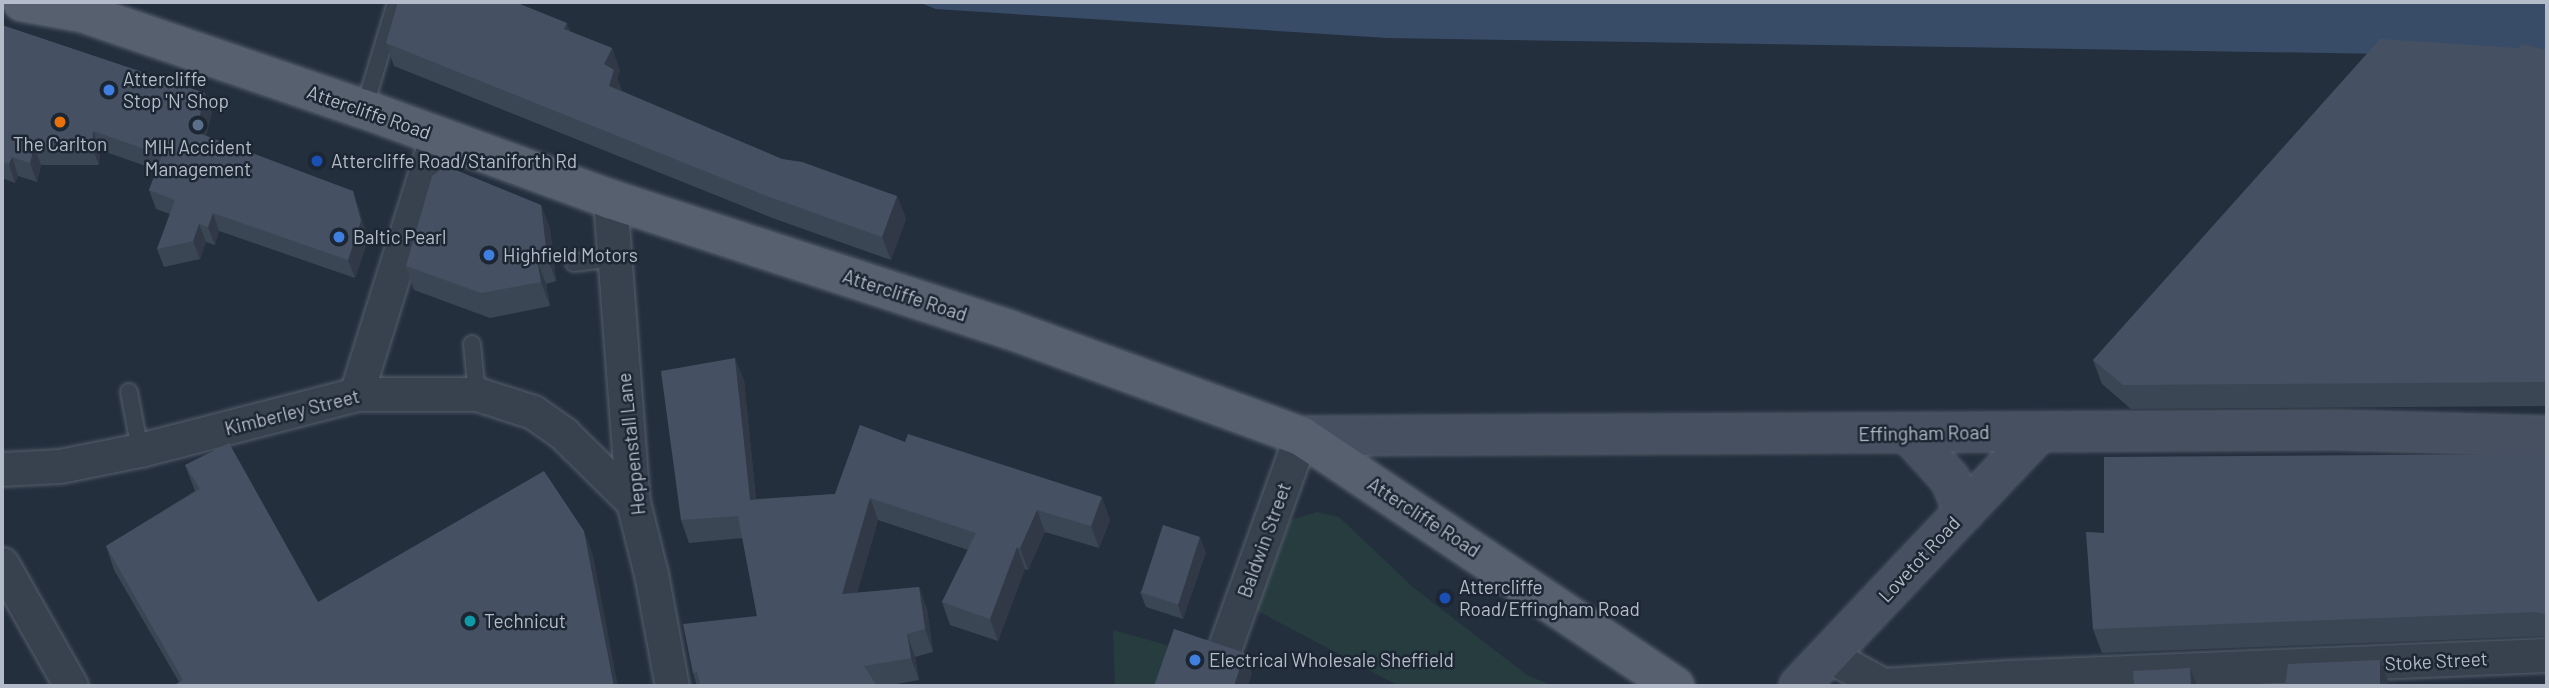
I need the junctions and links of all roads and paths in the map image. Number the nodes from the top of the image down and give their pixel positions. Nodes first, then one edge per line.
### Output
1 (22, 2) edge
2 (396, 2) edge
3 (79, 5) edge
4 (364, 109) junction
5 (437, 135) junction
6 (610, 199) junction
7 (614, 258) junction
8 (574, 263) dead end
9 (472, 344) dead end
10 (130, 392) dead end
11 (356, 394) junction
12 (477, 394) junction
13 (2039, 432) junction
14 (1908, 433) junction
15 (1301, 436) junction
16 (2547, 436) edge
17 (140, 450) junction
18 (2, 469) edge
19 (633, 502) junction
20 (1964, 512) junction
21 (3, 568) edge
22 (1226, 644) edge
23 (1828, 655) junction
24 (2547, 655) edge
25 (1883, 685) edge
26 (71, 686) edge
27 (672, 686) edge
28 (1675, 686) edge
29 (1799, 686) edge

1 - 3 main road, Attercliffe Road
2 - 4 lane
3 - 4 main road, Attercliffe Road
4 - 5 main road, Attercliffe Road
5 - 6 main road, Attercliffe Road
5 - 11 street
6 - 7 street, Heppenstall Lane
6 - 15 main road, Attercliffe Road
7 - 8 lane
7 - 19 street, Heppenstall Lane
9 - 12 lane
10 - 17 lane
11 - 12 street, Kimberley Street
11 - 17 street, Kimberley Street
12 - 19 street, Kimberley Street
13 - 14 main road, Effingham Road
13 - 16 main road, Effingham Road
13 - 20 main road, Lovetot Road
14 - 15 main road, Effingham Road
14 - 20 main road
15 - 22 street, Baldwin Street
15 - 28 main road, Attercliffe Road
17 - 18 street, Kimberley Street
19 - 27 street, Heppenstall Lane
20 - 23 main road, Lovetot Road
21 - 26 street
23 - 25 street, Stoke Street
23 - 29 main road, Lovetot Road
24 - 25 street, Stoke Street

